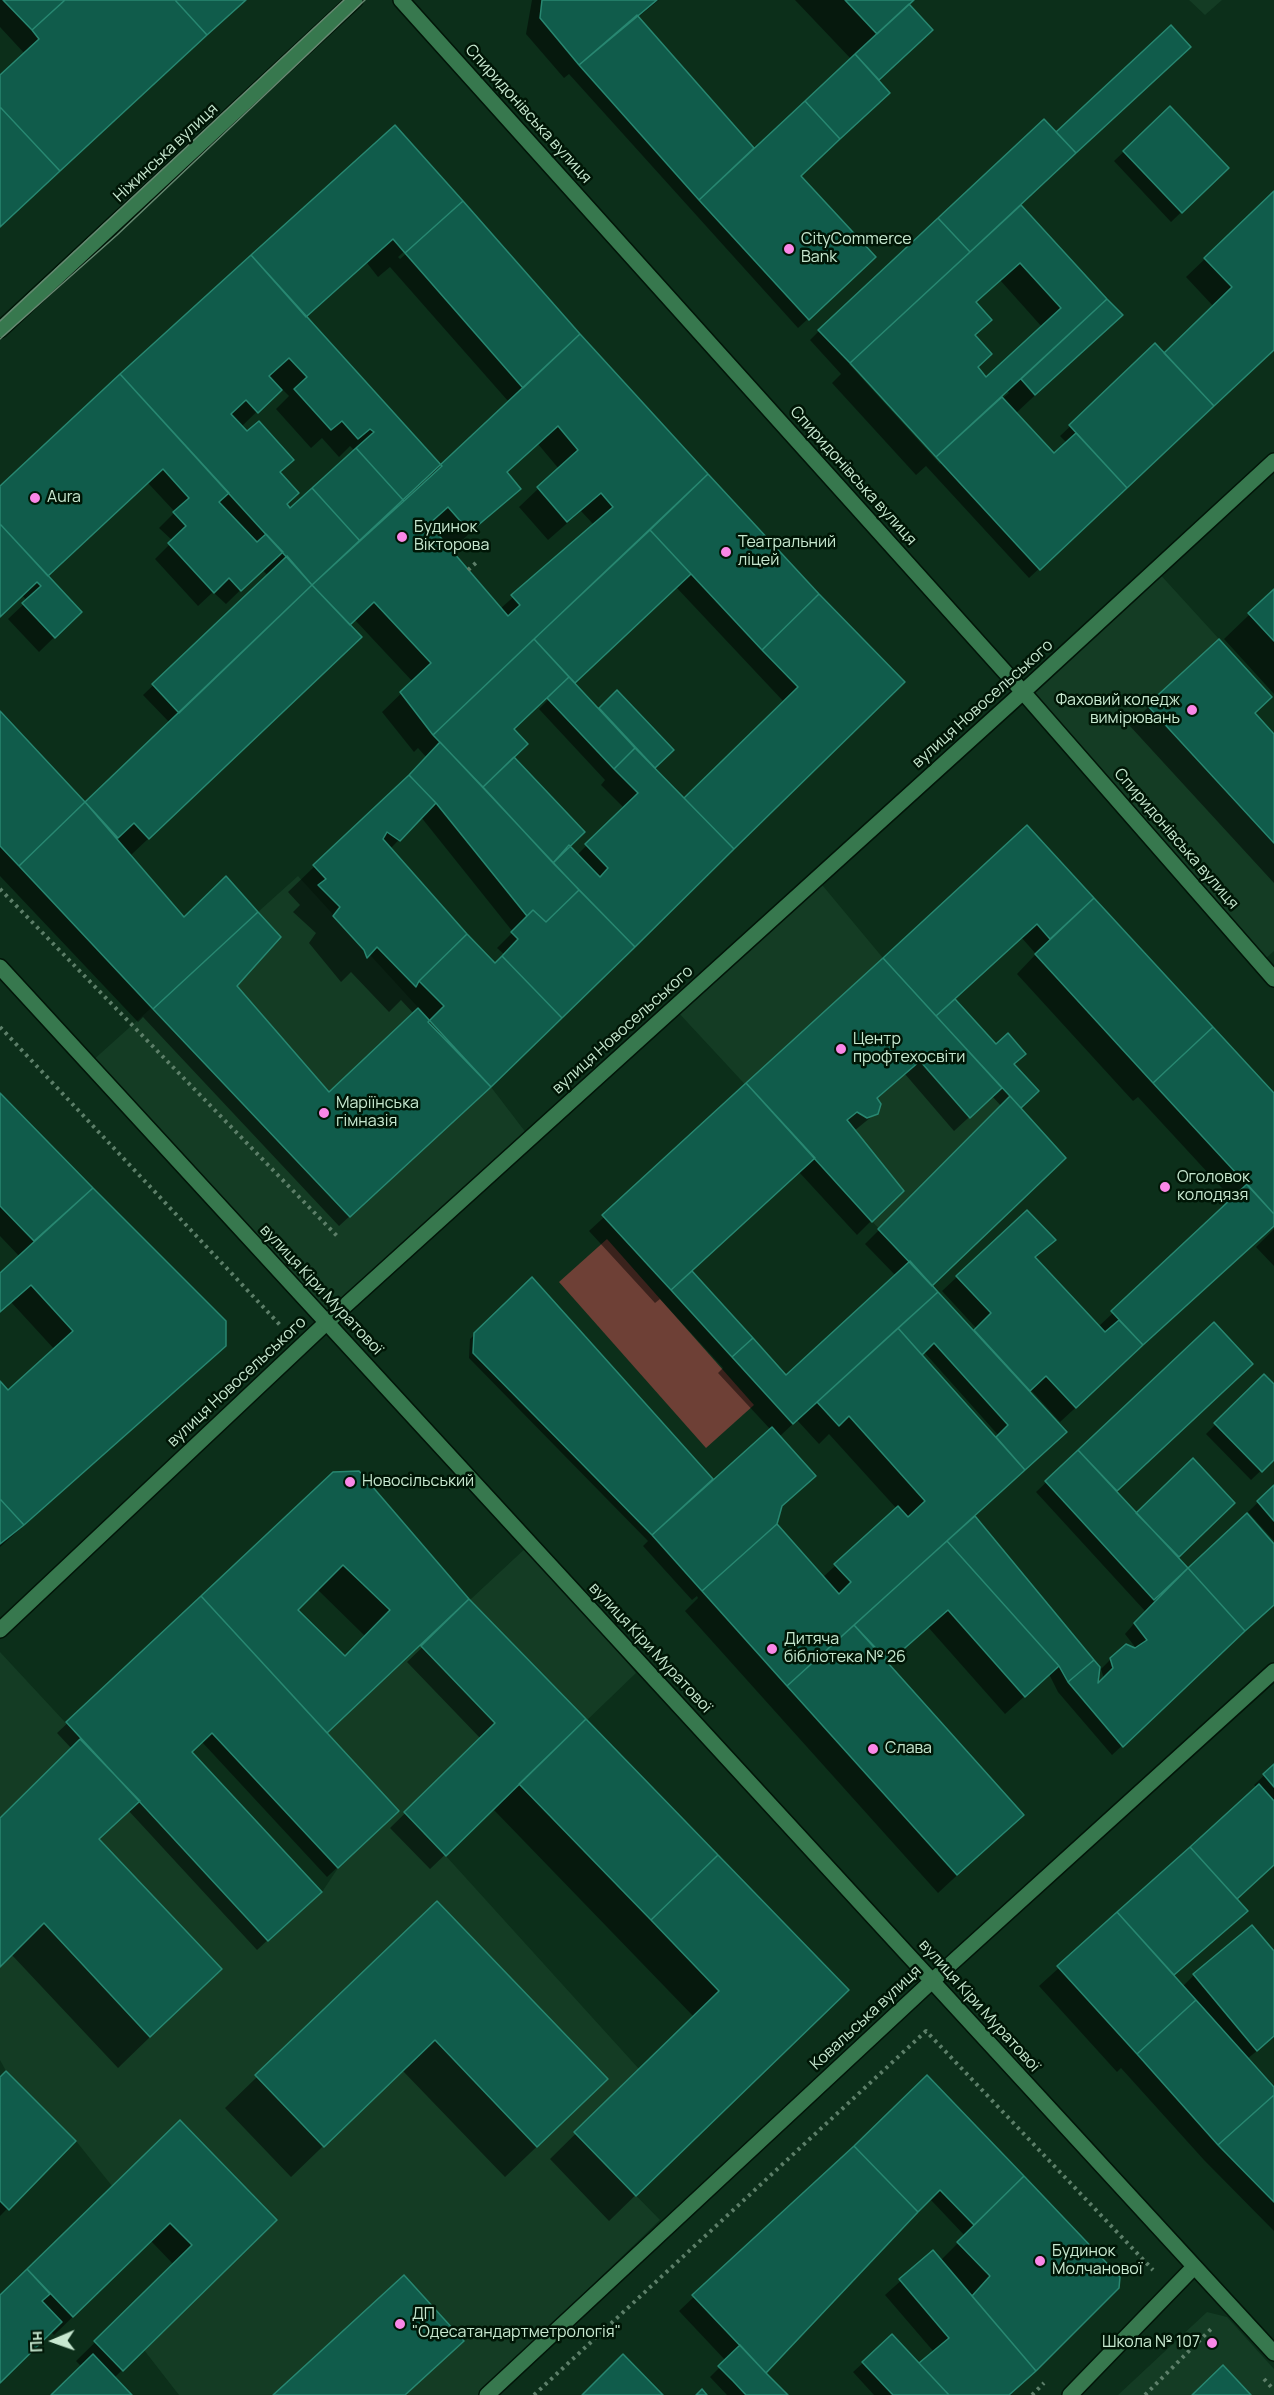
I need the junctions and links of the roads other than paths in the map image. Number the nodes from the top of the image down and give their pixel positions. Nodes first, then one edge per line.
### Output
1 (355, 0) edge
2 (401, 0) edge
3 (0, 330) edge
4 (1274, 461) edge
5 (1023, 692) junction
6 (0, 967) edge
7 (1274, 979) edge
8 (326, 1323) junction
9 (0, 1630) edge
10 (1274, 1671) edge
11 (932, 1981) junction
12 (1194, 2267) junction
13 (1274, 2353) edge
14 (487, 2395) edge
15 (1070, 2395) edge

1 - 3 street, Ніжинська вулиця
2 - 5 street, Спиридонівська вулиця
4 - 5 street, вулиця Новосельського
5 - 7 street, Спиридонівська вулиця
5 - 8 street, вулиця Новосельського
6 - 8 street, вулиця Кіри Муратової
8 - 9 street, вулиця Новосельського
8 - 11 street, вулиця Кіри Муратової
10 - 11 street, Ковальська вулиця
11 - 12 street, вулиця Кіри Муратової
11 - 14 street, Ковальська вулиця
12 - 13 street, вулиця Кіри Муратової
12 - 15 street

